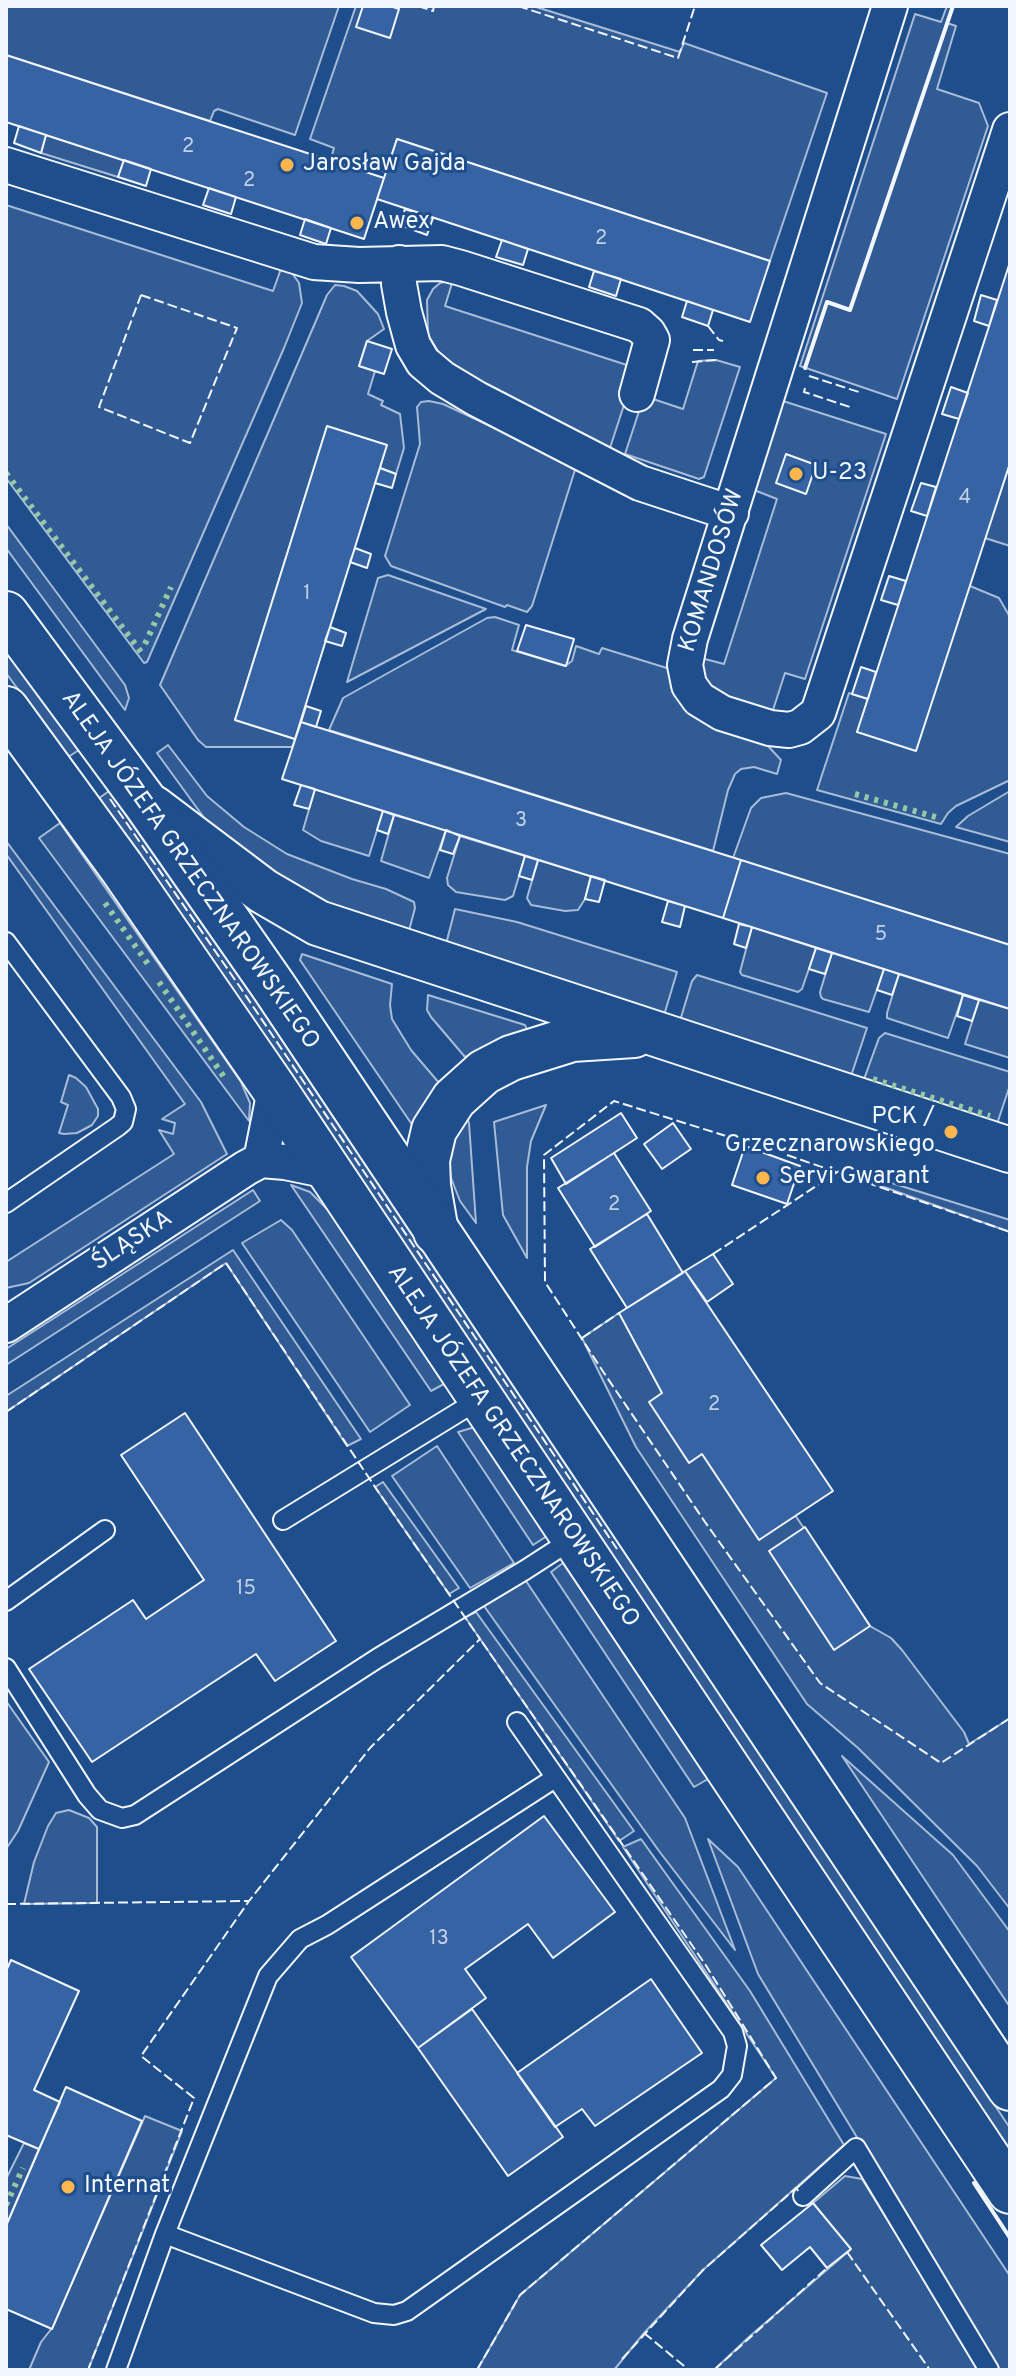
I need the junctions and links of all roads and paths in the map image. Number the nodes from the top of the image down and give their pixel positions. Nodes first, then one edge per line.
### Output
1 (890, 6) edge
2 (1010, 130) edge
3 (6, 165) edge
4 (399, 263) junction
5 (637, 394) dead end
6 (731, 513) junction
7 (6, 614) edge
8 (6, 709) edge
9 (145, 802) junction
10 (6, 942) edge
11 (664, 1037) junction
12 (275, 1090) junction
13 (1010, 1150) edge
14 (261, 1160) junction
15 (329, 1171) junction
16 (6, 1203) edge
17 (436, 1232) junction
18 (6, 1325) edge
19 (480, 1399) junction
20 (283, 1520) dead end
21 (105, 1530) dead end
22 (573, 1539) junction
23 (6, 1601) edge
24 (6, 1668) edge
25 (517, 1722) dead end
26 (555, 1778) junction
27 (1010, 2088) edge
28 (1010, 2191) edge
29 (803, 2196) dead end
30 (165, 2234) junction
31 (116, 2370) edge
32 (989, 2370) edge

1 - 6 street, KOMANDOSÓW
2 - 6 street, KOMANDOSÓW
3 - 4 street
4 - 5 street
4 - 6 street
7 - 9 main road, ALEJA JÓZEFA GRZECZNAROWSKIEGO
8 - 12 main road, ALEJA JÓZEFA GRZECZNAROWSKIEGO
9 - 11 main road
9 - 17 main road, ALEJA JÓZEFA GRZECZNAROWSKIEGO
10 - 16 lane
11 - 13 main road
11 - 17 main road
12 - 14 street
12 - 15 main road, ALEJA JÓZEFA GRZECZNAROWSKIEGO
14 - 15 street
14 - 18 street, ŚLĄSKA
15 - 19 main road, ALEJA JÓZEFA GRZECZNAROWSKIEGO
17 - 27 main road, ALEJA JÓZEFA GRZECZNAROWSKIEGO
19 - 20 lane
19 - 22 main road, ALEJA JÓZEFA GRZECZNAROWSKIEGO
21 - 23 lane
22 - 24 lane
22 - 28 main road, ALEJA JÓZEFA GRZECZNAROWSKIEGO
25 - 26 lane
26 - 30 lane
26 - 30 lane
29 - 32 lane
30 - 31 lane

